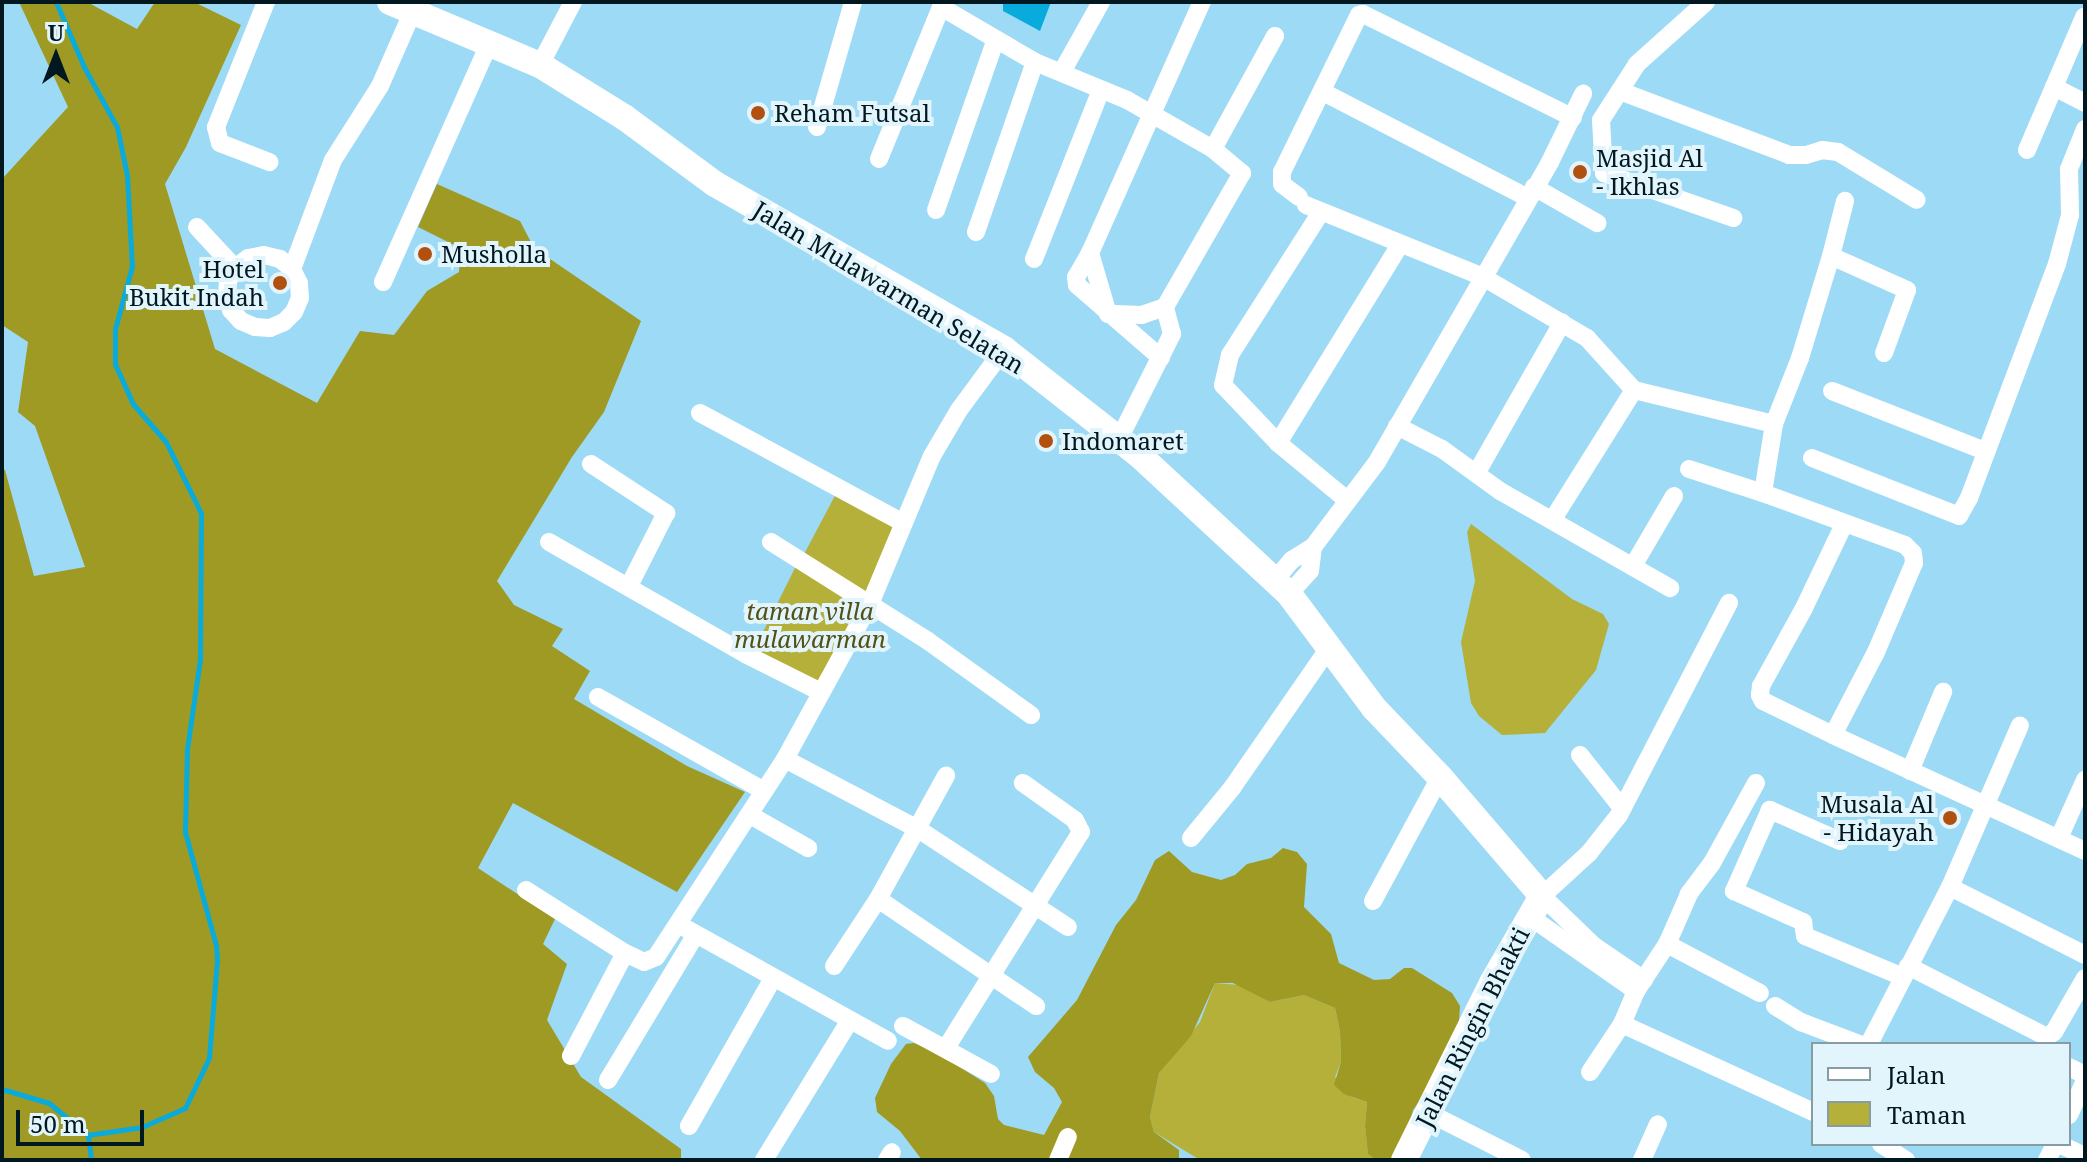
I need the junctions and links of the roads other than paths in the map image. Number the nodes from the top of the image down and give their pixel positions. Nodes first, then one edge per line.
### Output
1 (266, 2) edge
2 (573, 2) edge
3 (853, 2) edge
4 (1101, 2) edge
5 (1202, 2) edge
6 (1706, 2) edge
7 (398, 4) edge
8 (942, 4) edge
9 (2084, 17) edge
10 (1275, 36) dead end
11 (996, 39) junction
12 (489, 44) junction
13 (1035, 62) junction
14 (540, 65) junction
15 (1063, 70) junction
16 (2054, 87) junction
17 (1101, 90) junction
18 (1620, 91) junction
19 (1323, 92) junction
20 (1583, 94) dead end
21 (2085, 103) edge
22 (1151, 114) junction
23 (1573, 118) junction
24 (817, 127) dead end
25 (2085, 129) edge
26 (1213, 149) junction
27 (2027, 150) dead end
28 (879, 159) dead end
29 (269, 162) dead end
30 (1531, 192) junction
31 (1917, 200) dead end
32 (1845, 201) dead end
33 (1308, 204) junction
34 (936, 210) dead end
35 (1733, 218) dead end
36 (1597, 223) dead end
37 (197, 227) dead end
38 (976, 232) dead end
39 (1400, 245) junction
40 (1831, 256) junction
41 (1034, 259) dead end
42 (235, 268) junction
43 (292, 269) junction
44 (1483, 277) junction
45 (383, 282) dead end
46 (1165, 307) junction
47 (1108, 314) junction
48 (1562, 323) junction
49 (1004, 349) junction
50 (1884, 353) dead end
51 (1161, 358) junction
52 (1634, 390) junction
53 (1832, 391) dead end
54 (700, 413) dead end
55 (1774, 424) junction
56 (1397, 426) junction
57 (1119, 439) junction
58 (1278, 443) junction
59 (1985, 451) junction
60 (1812, 458) dead end
61 (591, 464) dead end
62 (1689, 469) dead end
63 (1477, 472) junction
64 (1763, 493) junction
65 (1674, 496) dead end
66 (1347, 500) junction
67 (1553, 519) junction
68 (902, 522) junction
69 (1844, 524) junction
70 (549, 542) dead end
71 (771, 542) dead end
72 (1633, 566) junction
73 (629, 586) junction
74 (1282, 587) junction
75 (1670, 588) dead end
76 (1729, 603) dead end
77 (870, 604) junction
78 (1329, 648) junction
79 (821, 692) junction
80 (1943, 692) dead end
81 (598, 697) dead end
82 (1031, 715) dead end
83 (2020, 725) dead end
84 (1833, 735) junction
85 (1580, 755) dead end
86 (785, 759) junction
87 (1910, 771) junction
88 (946, 776) dead end
89 (1440, 777) junction
90 (2085, 780) edge
91 (1023, 783) dead end
92 (1756, 783) dead end
93 (764, 791) junction
94 (1986, 805) junction
95 (1622, 808) junction
96 (750, 815) junction
97 (918, 829) junction
98 (1191, 838) dead end
99 (2059, 838) junction
100 (1840, 841) dead end
101 (808, 848) dead end
102 (2085, 851) edge
103 (1950, 887) junction
104 (526, 890) dead end
105 (878, 899) junction
106 (1373, 901) dead end
107 (1035, 905) junction
108 (1536, 906) junction
109 (678, 924) junction
110 (1068, 927) dead end
111 (696, 934) junction
112 (1667, 944) junction
113 (625, 953) junction
114 (2085, 955) edge
115 (834, 966) dead end
116 (1906, 971) junction
117 (992, 974) junction
118 (773, 978) junction
119 (2085, 978) edge
120 (1640, 986) junction
121 (1760, 993) dead end
122 (1036, 1006) dead end
123 (1775, 1006) dead end
124 (850, 1020) junction
125 (1622, 1024) junction
126 (903, 1026) dead end
127 (888, 1041) dead end
128 (1854, 1042) edge
129 (1870, 1042) edge
130 (946, 1048) junction
131 (571, 1056) dead end
132 (1590, 1072) dead end
133 (991, 1074) dead end
134 (608, 1080) dead end
135 (2085, 1081) edge
136 (1811, 1111) edge
137 (2071, 1111) edge
138 (1427, 1112) junction
139 (1658, 1124) dead end
140 (689, 1126) dead end
141 (1068, 1137) dead end
142 (1884, 1146) edge
143 (2062, 1146) edge
144 (2085, 1156) edge
145 (764, 1160) edge
146 (1058, 1160) edge
147 (1404, 1160) edge
148 (1522, 1160) edge
149 (1642, 1160) edge
150 (1906, 1160) edge

1 - 29 street
2 - 14 street
3 - 24 street
4 - 15 street
5 - 22 street
6 - 18 street
7 - 12 street, Jalan Mulawarman Selatan
7 - 43 street
8 - 11 street
8 - 28 street
9 - 16 street
10 - 26 street
11 - 13 street
11 - 34 street
12 - 14 street, Jalan Mulawarman Selatan
12 - 45 street
13 - 15 street
13 - 38 street
14 - 49 street, Jalan Mulawarman Selatan
15 - 17 street
16 - 21 street
16 - 27 street
17 - 22 street
17 - 41 street
18 - 31 street
18 - 35 street
19 - 23 street
19 - 30 street
19 - 33 street
20 - 23 street
22 - 26 street
22 - 47 street
23 - 30 street
25 - 59 street
26 - 46 street
30 - 36 street
30 - 44 street
32 - 40 street
33 - 39 street
33 - 58 street
37 - 42 street
39 - 44 street
39 - 58 street
40 - 50 street
40 - 55 street
42 - 43 street
42 - 43 street
44 - 48 street
44 - 56 street
46 - 47 street
46 - 51 street
47 - 51 street
48 - 52 street
48 - 63 street
49 - 57 street, Jalan Mulawarman Selatan
49 - 68 street
51 - 57 street
52 - 55 street
52 - 67 street
53 - 59 street
54 - 68 street
55 - 64 street
56 - 63 street
56 - 66 street
57 - 74 street, Jalan Mulawarman Selatan
58 - 66 street
59 - 60 street
61 - 73 street
62 - 64 street
63 - 67 street
64 - 69 street
65 - 72 street
66 - 74 street
67 - 72 street
68 - 77 street
69 - 84 street
69 - 84 street
70 - 73 street
71 - 77 street
72 - 75 street
73 - 79 street
74 - 78 street, Jalan Mulawarman Selatan
76 - 95 street
77 - 79 street
77 - 82 street
78 - 89 street, Jalan Mulawarman Selatan
78 - 98 street
79 - 86 street
80 - 87 street
81 - 93 street
83 - 94 street
84 - 87 street
85 - 95 street
86 - 93 street
86 - 97 street
87 - 94 street
88 - 97 street
89 - 106 street
89 - 108 street, Jalan Mulawarman Selatan
90 - 99 street
91 - 107 street
92 - 112 street
93 - 96 street
94 - 99 street
94 - 103 street
95 - 108 street
96 - 101 street
96 - 109 street
97 - 105 street
97 - 107 street
99 - 102 street
100 - 116 street
103 - 114 street
103 - 116 street
104 - 113 street
105 - 115 street
105 - 117 street
107 - 110 street
107 - 117 street
108 - 120 street
108 - 138 street, Jalan Ringin Bhakti
109 - 111 street
109 - 113 street
111 - 118 street
111 - 134 street
112 - 120 street
112 - 121 street
113 - 131 street
116 - 119 street
116 - 129 street
117 - 122 street
117 - 130 street
118 - 124 street
118 - 140 street
120 - 125 street
123 - 128 street
124 - 127 street
124 - 145 street
125 - 132 street
125 - 136 street
126 - 130 street
130 - 133 street
135 - 137 street
138 - 147 street, Jalan Ringin Bhakti
138 - 148 street
139 - 149 street
141 - 146 street
142 - 150 street
143 - 144 street

